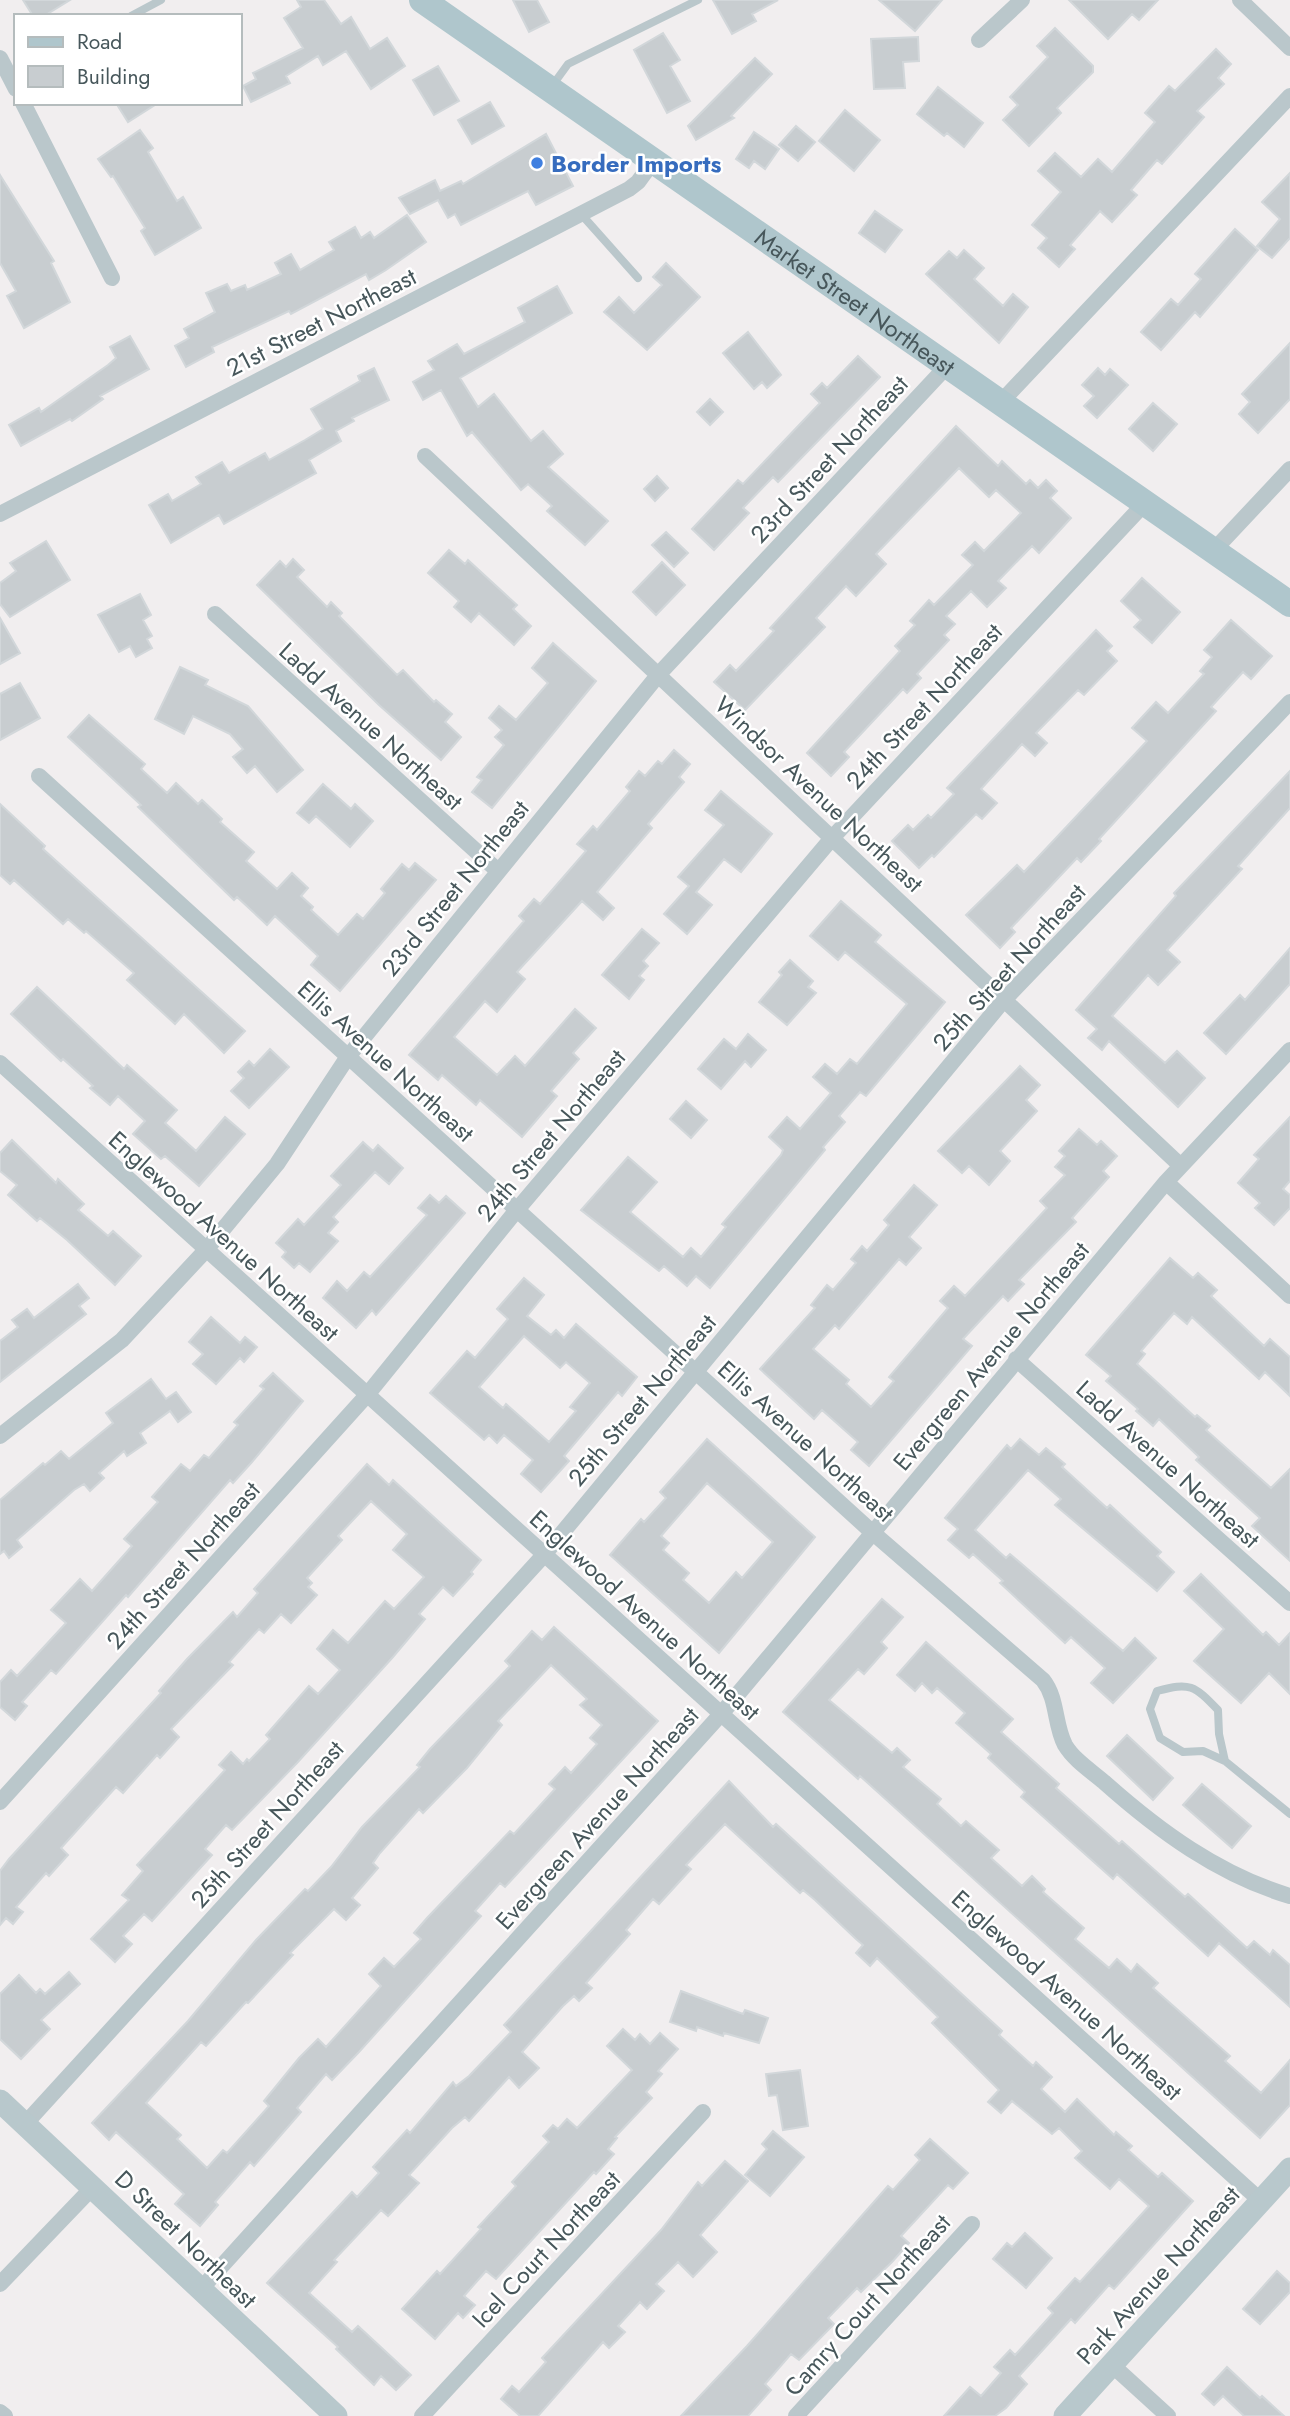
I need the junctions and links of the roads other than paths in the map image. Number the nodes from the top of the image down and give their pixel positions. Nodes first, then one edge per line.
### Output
1 (161, 0) edge
2 (422, 0) edge
3 (698, 0) edge
4 (1022, 0) edge
5 (1240, 0) edge
6 (135, 14) edge
7 (979, 40) dead end
8 (1290, 48) edge
9 (0, 58) edge
10 (14, 81) edge
11 (549, 90) junction
12 (1290, 96) edge
13 (24, 105) edge
14 (654, 160) junction
15 (580, 214) junction
16 (112, 278) dead end
17 (638, 278) dead end
18 (948, 365) junction
19 (1001, 402) junction
20 (425, 456) dead end
21 (1290, 469) edge
22 (1145, 503) junction
23 (0, 514) edge
24 (1214, 550) junction
25 (1290, 604) edge
26 (215, 614) dead end
27 (659, 674) junction
28 (1290, 702) edge
29 (39, 776) dead end
30 (833, 837) junction
31 (498, 871) junction
32 (1003, 1001) junction
33 (1290, 1050) edge
34 (347, 1058) junction
35 (0, 1063) edge
36 (1181, 1166) junction
37 (1166, 1182) junction
38 (516, 1211) junction
39 (206, 1250) junction
40 (1290, 1296) edge
41 (1016, 1359) junction
42 (695, 1371) junction
43 (367, 1395) junction
44 (0, 1436) edge
45 (873, 1532) junction
46 (543, 1556) junction
47 (1290, 1604) edge
48 (723, 1713) junction
49 (1225, 1761) junction
50 (0, 1802) edge
51 (1290, 1814) edge
52 (1290, 1896) edge
53 (0, 2101) edge
54 (703, 2112) dead end
55 (25, 2124) junction
56 (1290, 2169) edge
57 (93, 2188) junction
58 (1261, 2201) junction
59 (972, 2224) dead end
60 (0, 2284) edge
61 (200, 2290) junction
62 (1112, 2365) junction
63 (0, 2412) edge
64 (5, 2416) edge
65 (336, 2416) edge
66 (422, 2416) edge
67 (796, 2416) edge
68 (1065, 2416) edge
69 (1168, 2416) edge

1 - 6 lane
2 - 11 main road, Market Street Northeast
3 - 11 lane
4 - 7 street
5 - 8 street
9 - 10 street
11 - 14 main road, Market Street Northeast
12 - 19 street
13 - 16 street
14 - 15 street, 21st Street Northeast
14 - 18 main road, Market Street Northeast
15 - 17 lane
15 - 23 street, 21st Street Northeast
18 - 19 main road, Market Street Northeast
18 - 27 street, 23rd Street Northeast
19 - 22 main road, Market Street Northeast
20 - 27 street, Windsor Avenue Northeast
21 - 24 street
22 - 24 main road, Market Street Northeast
22 - 30 street, 24th Street Northeast
24 - 25 main road, Market Street Northeast
26 - 31 street, Ladd Avenue Northeast
27 - 30 street, Windsor Avenue Northeast
27 - 31 street, 23rd Street Northeast
28 - 32 street, 25th Street Northeast
29 - 34 street, Ellis Avenue Northeast
30 - 32 street, Windsor Avenue Northeast
30 - 38 street, 24th Street Northeast
31 - 34 street, 23rd Street Northeast
32 - 36 street, Windsor Avenue Northeast
32 - 42 street, 25th Street Northeast
33 - 36 street, Evergreen Avenue Northeast
34 - 38 street, Ellis Avenue Northeast
34 - 39 street, 23rd Street Northeast
35 - 39 street, Englewood Avenue Northeast
36 - 37 street, Evergreen Avenue Northeast
37 - 40 street
37 - 41 street, Evergreen Avenue Northeast
38 - 42 street, Ellis Avenue Northeast
38 - 43 street, 24th Street Northeast
39 - 43 street, Englewood Avenue Northeast
39 - 44 street, 23rd Street Northeast
41 - 45 street, Evergreen Avenue Northeast
41 - 47 street, Ladd Avenue Northeast
42 - 45 street, Ellis Avenue Northeast
42 - 46 street, 25th Street Northeast
43 - 46 street, Englewood Avenue Northeast
43 - 50 street, 24th Street Northeast
45 - 48 street, Evergreen Avenue Northeast
45 - 52 street, Ellis Avenue Northeast
46 - 48 street, Englewood Avenue Northeast
46 - 55 street, 25th Street Northeast
48 - 58 street, Englewood Avenue Northeast
48 - 61 street, Evergreen Avenue Northeast
49 - 49 lane
49 - 51 lane
53 - 55 street, D Street Northeast
54 - 66 street, Icel Court Northeast
55 - 57 street, D Street Northeast
56 - 58 street, Park Avenue Northeast
57 - 60 street
57 - 61 street, D Street Northeast
58 - 62 street, Park Avenue Northeast
59 - 67 street, Camry Court Northeast
61 - 65 street, D Street Northeast
62 - 68 street, Park Avenue Northeast
62 - 69 street
63 - 64 street

